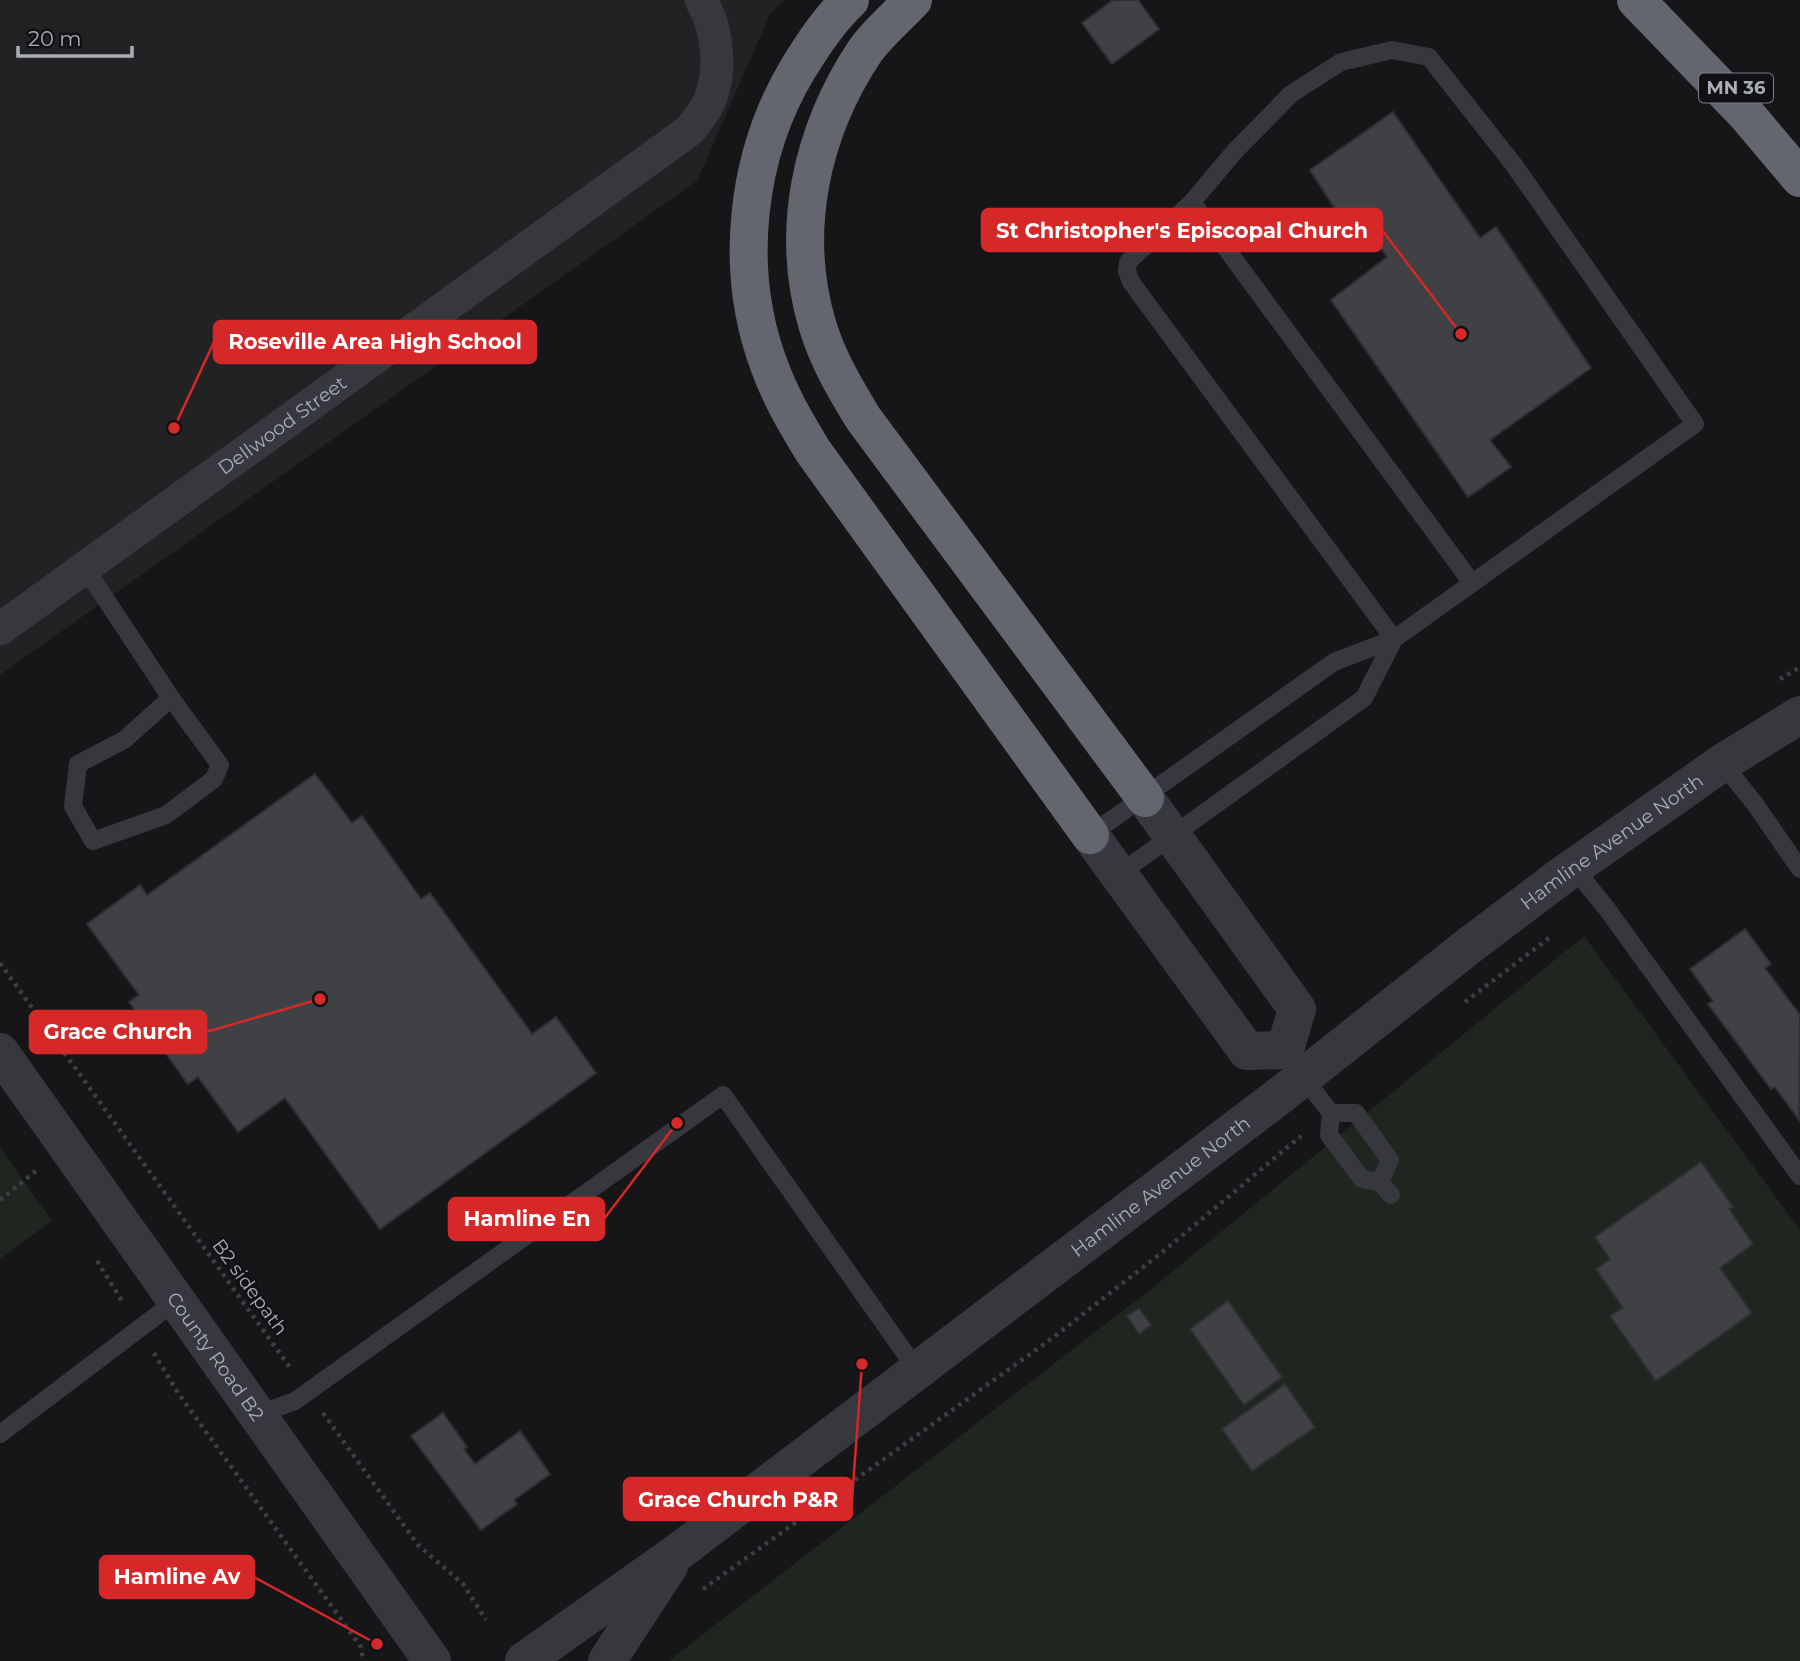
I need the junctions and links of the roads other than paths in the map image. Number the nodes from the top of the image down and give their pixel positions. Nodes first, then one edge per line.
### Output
1 (701, 0) edge
2 (850, 0) edge
3 (913, 0) edge
4 (1636, 0) edge
5 (1673, 0) edge
6 (1800, 177) edge
7 (1192, 202) junction
8 (85, 568) junction
9 (1472, 583) junction
10 (0, 629) edge
11 (1394, 639) junction
12 (171, 698) junction
13 (1800, 715) edge
14 (1723, 763) junction
15 (1144, 798) junction
16 (1090, 835) junction
17 (1172, 837) junction
18 (1797, 858) edge
19 (1573, 867) junction
20 (1119, 874) junction
21 (0, 1052) edge
22 (1294, 1063) junction
23 (1331, 1114) junction
24 (1800, 1176) edge
25 (177, 1300) junction
26 (917, 1370) junction
27 (259, 1415) junction
28 (0, 1434) edge
29 (678, 1552) junction
30 (432, 1661) edge
31 (524, 1661) edge
32 (607, 1661) edge

1 - 8 street, Dellwood Street
2 - 16 highway
3 - 15 highway
4 - 6 highway
5 - 6 highway, MN 36
7 - 9 lane
7 - 9 lane
7 - 11 lane
8 - 10 street, Dellwood Street
8 - 12 lane
9 - 11 lane
11 - 15 lane
11 - 17 lane
12 - 12 lane
13 - 14 street, Hamline Avenue North
14 - 18 lane
14 - 19 street, Hamline Avenue North
15 - 16 lane
15 - 17 street
16 - 20 street
17 - 20 lane
17 - 22 street
19 - 22 street, Hamline Avenue North
19 - 24 lane
20 - 22 street
21 - 25 street, County Road B2
22 - 23 lane
22 - 26 street, Hamline Avenue North
23 - 23 lane
25 - 27 street, County Road B2
25 - 28 lane
26 - 27 lane
26 - 29 street, Hamline Avenue North
27 - 30 street, County Road B2
29 - 31 street, Hamline Avenue North
29 - 32 street

